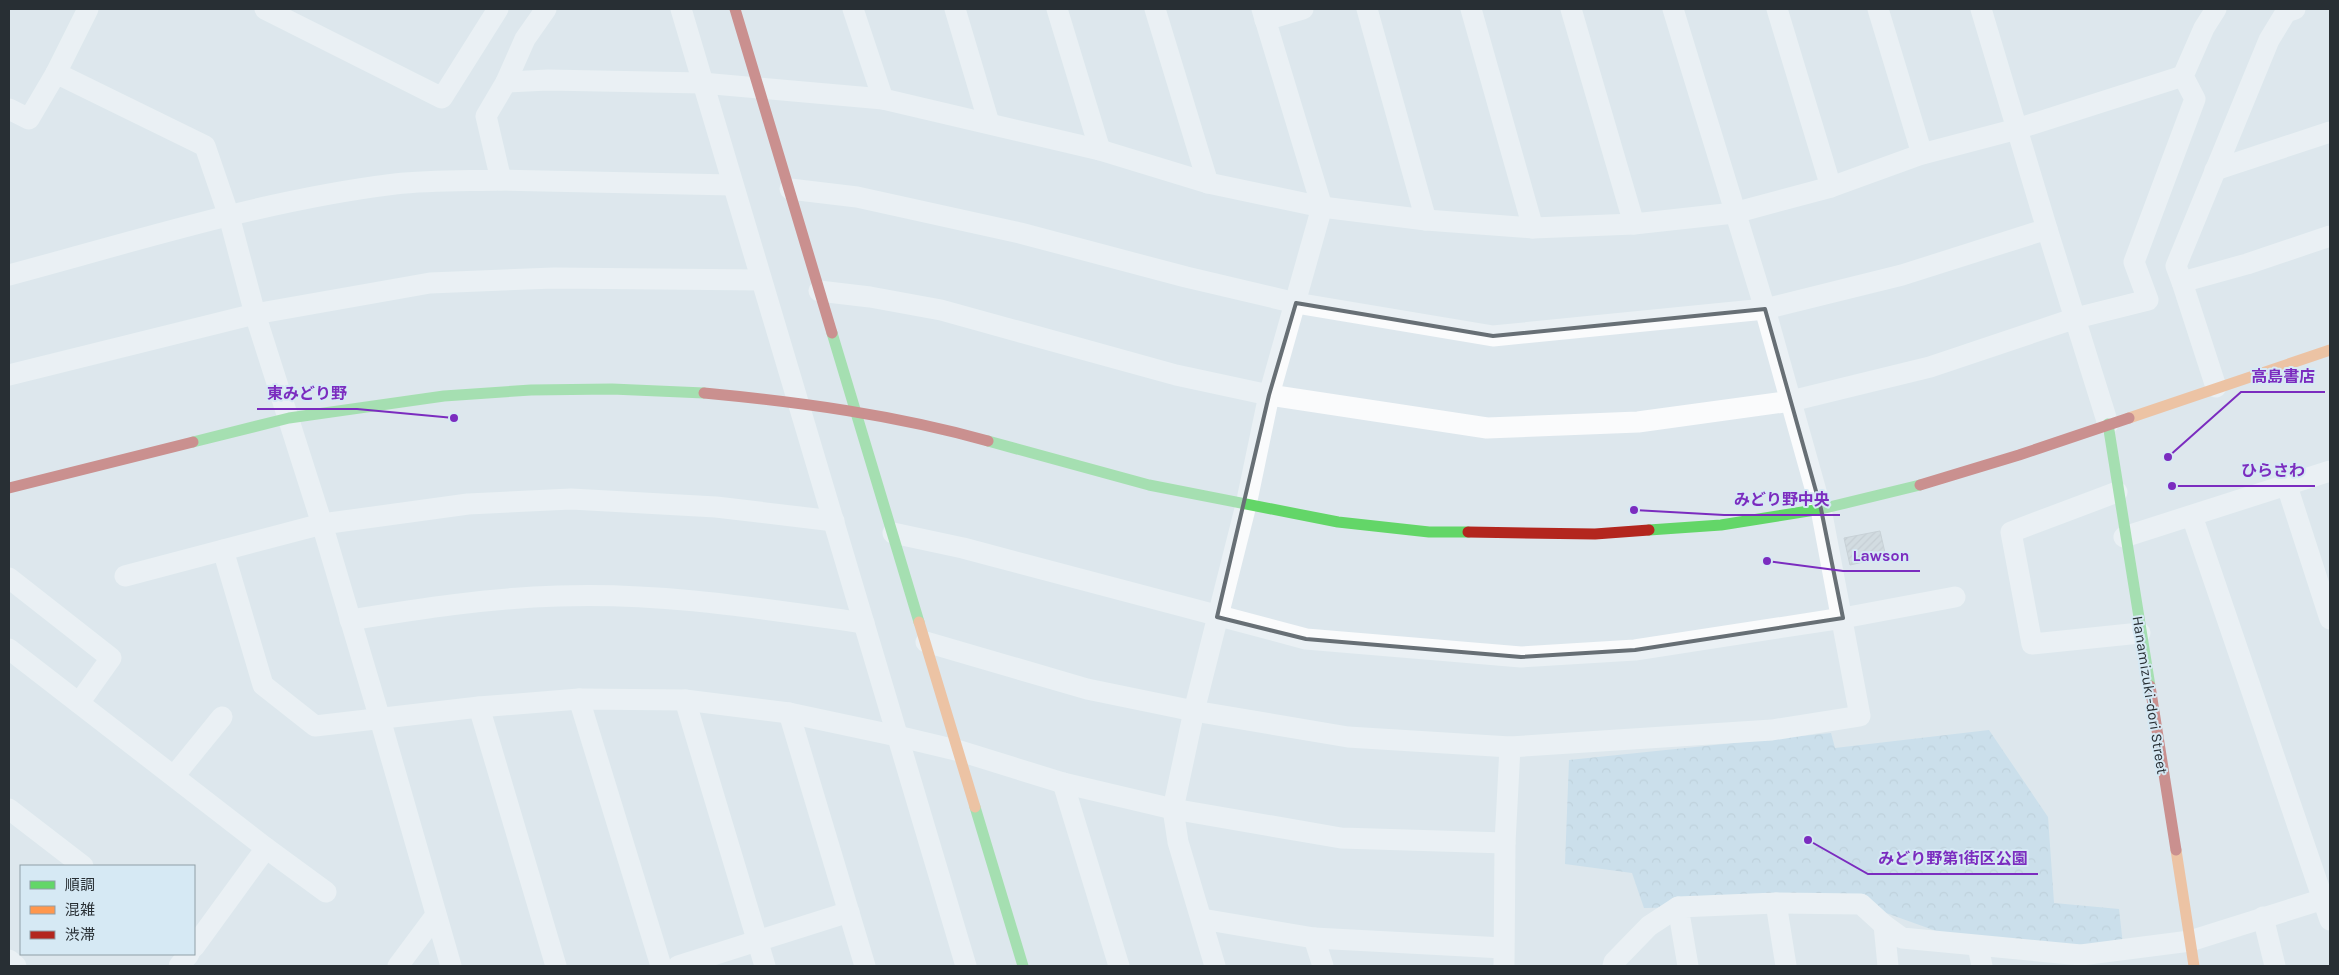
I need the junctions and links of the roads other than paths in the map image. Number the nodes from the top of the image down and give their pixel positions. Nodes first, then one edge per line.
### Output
1 (88, 9) edge
2 (265, 9) edge
3 (498, 9) edge
4 (546, 9) edge
5 (681, 9) edge
6 (735, 9) edge
7 (853, 9) edge
8 (954, 9) edge
9 (1057, 9) edge
10 (1155, 9) edge
11 (1303, 9) edge
12 (1367, 9) edge
13 (1471, 9) edge
14 (1571, 9) edge
15 (1673, 9) edge
16 (1777, 9) edge
17 (1878, 9) edge
18 (1981, 9) edge
19 (2216, 9) edge
20 (2295, 9) edge
21 (1264, 14) edge
22 (56, 72) junction
23 (2182, 76) junction
24 (506, 82) junction
25 (702, 83) junction
26 (758, 87) junction
27 (883, 100) junction
28 (9, 109) edge
29 (989, 123) junction
30 (2016, 129) junction
31 (2330, 132) edge
32 (1100, 150) junction
33 (1922, 154) junction
34 (2215, 170) junction
35 (501, 180) junction
36 (1208, 183) junction
37 (732, 185) junction
38 (1831, 187) junction
39 (790, 189) junction
40 (1322, 207) junction
41 (1734, 213) junction
42 (229, 216) junction
43 (1426, 220) junction
44 (1634, 224) junction
45 (1533, 228) junction
46 (2046, 229) junction
47 (2330, 236) edge
48 (9, 274) edge
49 (761, 280) junction
50 (2182, 282) junction
51 (819, 292) junction
52 (1296, 303) junction
53 (1765, 309) junction
54 (255, 314) junction
55 (2076, 318) junction
56 (2330, 350) edge
57 (9, 375) edge
58 (2216, 387) junction
59 (1269, 396) junction
60 (1790, 401) junction
61 (798, 402) junction
62 (856, 413) junction
63 (289, 418) junction
64 (2108, 424) junction
65 (2330, 471) edge
66 (2287, 486) junction
67 (9, 488) edge
68 (2117, 492) junction
69 (1246, 506) junction
70 (1821, 509) junction
71 (2192, 516) junction
72 (834, 521) junction
73 (322, 524) junction
74 (893, 533) junction
75 (2124, 537) junction
76 (223, 550) junction
77 (125, 576) dead end
78 (9, 578) edge
79 (1955, 597) dead end
80 (1217, 617) junction
81 (1843, 618) junction
82 (2330, 619) edge
83 (350, 620) junction
84 (864, 623) junction
85 (2140, 633) junction
86 (926, 642) junction
87 (9, 650) edge
88 (579, 699) junction
89 (685, 700) junction
90 (78, 703) junction
91 (479, 707) junction
92 (1194, 711) junction
93 (789, 713) junction
94 (222, 716) dead end
95 (380, 718) junction
96 (897, 736) junction
97 (1510, 747) junction
98 (960, 751) junction
99 (174, 776) junction
100 (1064, 783) junction
101 (9, 808) edge
102 (1173, 809) junction
103 (1505, 844) junction
104 (266, 848) junction
105 (82, 865) edge
106 (326, 892) dead end
107 (2327, 898) edge
108 (1776, 903) junction
109 (1678, 907) junction
110 (849, 912) junction
111 (436, 915) junction
112 (2263, 917) junction
113 (1202, 919) junction
114 (2330, 920) edge
115 (1884, 925) junction
116 (1314, 938) junction
117 (757, 940) junction
118 (2190, 941) junction
119 (195, 946) edge
120 (188, 955) edge
121 (1980, 956) edge
122 (1504, 957) edge
123 (9, 960) edge
124 (2082, 961) edge
125 (16, 966) edge
126 (179, 966) edge
127 (398, 966) edge
128 (451, 966) edge
129 (556, 966) edge
130 (661, 966) edge
131 (678, 966) edge
132 (765, 966) edge
133 (865, 966) edge
134 (966, 966) edge
135 (1024, 966) edge
136 (1119, 966) edge
137 (1216, 966) edge
138 (1322, 966) edge
139 (1613, 966) edge
140 (1688, 966) edge
141 (1786, 966) edge
142 (1888, 966) edge
143 (2194, 966) edge
144 (2275, 966) edge

1 - 22 street
2 - 3 street
4 - 24 street
5 - 25 street
6 - 26 street
7 - 27 street
8 - 29 street
9 - 32 street
10 - 36 street
11 - 21 street
12 - 43 street
13 - 45 street
14 - 44 street
15 - 41 street
16 - 38 street
17 - 33 street
18 - 30 street
19 - 23 street
20 - 34 street
21 - 40 street
22 - 28 street
22 - 42 street
23 - 30 street
23 - 55 street
24 - 25 street
24 - 35 street
25 - 26 street
25 - 37 street
26 - 27 street
26 - 39 street
27 - 29 street
29 - 32 street
30 - 33 street
30 - 46 street
31 - 34 street
32 - 36 street
33 - 38 street
34 - 50 street
35 - 37 street
35 - 42 street
36 - 40 street
37 - 49 street
38 - 41 street
39 - 51 street
39 - 52 street
40 - 43 street
40 - 52 street
41 - 44 street
41 - 53 street
42 - 48 street
42 - 54 street
43 - 45 street
44 - 45 street
46 - 53 street
46 - 55 street
47 - 50 street
49 - 54 street
49 - 61 street
50 - 58 street
51 - 59 street
51 - 62 street
52 - 53 street
52 - 59 street
53 - 60 street
54 - 57 street
54 - 63 street
55 - 60 street
55 - 64 street
56 - 58 street
58 - 64 street
59 - 60 street
59 - 69 street
60 - 70 street
61 - 62 street
61 - 63 street
61 - 72 street
62 - 69 street
62 - 74 street
63 - 67 street
63 - 73 street
64 - 68 street, Hanamizuki-dori Street
64 - 70 street
65 - 66 street
66 - 71 street
66 - 82 street
68 - 75 street, Hanamizuki-dori Street
68 - 85 street
69 - 70 street
69 - 80 street
70 - 81 street
71 - 75 street
71 - 107 street
72 - 73 street
72 - 84 street
73 - 76 street
73 - 83 street
74 - 80 street
74 - 86 street
75 - 85 street, Hanamizuki-dori Street
76 - 77 street
76 - 95 street
78 - 90 street
79 - 81 street
80 - 81 street
80 - 92 street
81 - 97 street
83 - 84 street
83 - 95 street
84 - 96 street
85 - 118 street, Hanamizuki-dori Street
86 - 92 street
86 - 98 street
87 - 90 street
88 - 89 street
88 - 91 street
88 - 130 street
89 - 93 street
89 - 117 street
90 - 99 street
91 - 95 street
91 - 129 street
92 - 97 street
92 - 102 street
93 - 96 street
93 - 110 street
94 - 99 street
95 - 111 street
96 - 98 street
96 - 134 street
97 - 103 street
98 - 100 street
98 - 135 street
99 - 104 street
100 - 102 street
100 - 136 street
101 - 105 street
102 - 103 street
102 - 113 street
103 - 122 street
104 - 106 street
104 - 119 street
107 - 112 street
107 - 114 street
108 - 109 street
108 - 115 street
108 - 141 street
109 - 139 street
109 - 140 street
110 - 117 street
110 - 133 street
111 - 127 street
111 - 128 street
112 - 118 street
112 - 144 street
113 - 116 street
113 - 137 street
115 - 121 street
115 - 142 street
116 - 122 street
116 - 138 street
117 - 131 street
117 - 132 street
118 - 124 street
118 - 143 street, Hanamizuki-dori Street
120 - 126 street
121 - 124 street
123 - 125 street

